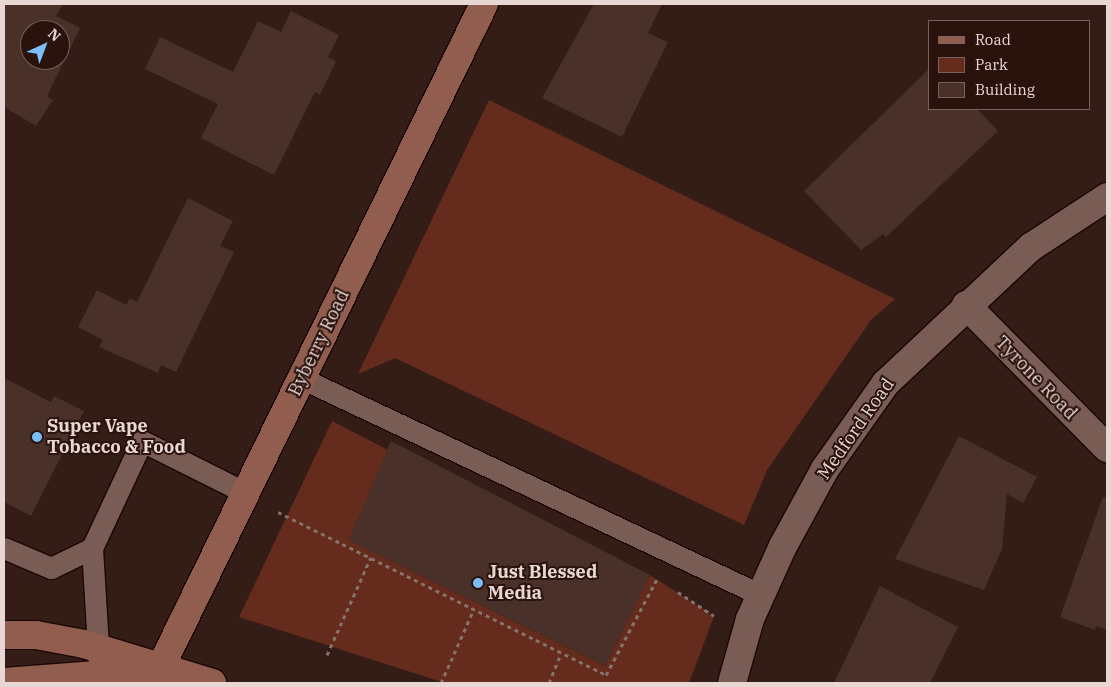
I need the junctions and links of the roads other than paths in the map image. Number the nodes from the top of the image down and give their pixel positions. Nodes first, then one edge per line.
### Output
1 (484, 4) edge
2 (1107, 198) edge
3 (966, 305) junction
4 (302, 378) junction
5 (1107, 448) edge
6 (246, 493) junction
7 (4, 548) edge
8 (92, 548) junction
9 (761, 595) junction
10 (4, 634) edge
11 (99, 663) junction
12 (156, 677) edge
13 (4, 682) edge
14 (212, 683) edge
15 (732, 683) edge

1 - 4 street, Byberry Road
2 - 3 street, Medford Road
3 - 5 street, Tyrone Road
3 - 9 street, Medford Road
4 - 6 street, Byberry Road
4 - 9 lane
6 - 8 lane
6 - 12 street, Byberry Road
7 - 8 lane
8 - 11 lane
9 - 15 street, Medford Road
10 - 11 street
11 - 12 street
11 - 13 street
12 - 14 street

